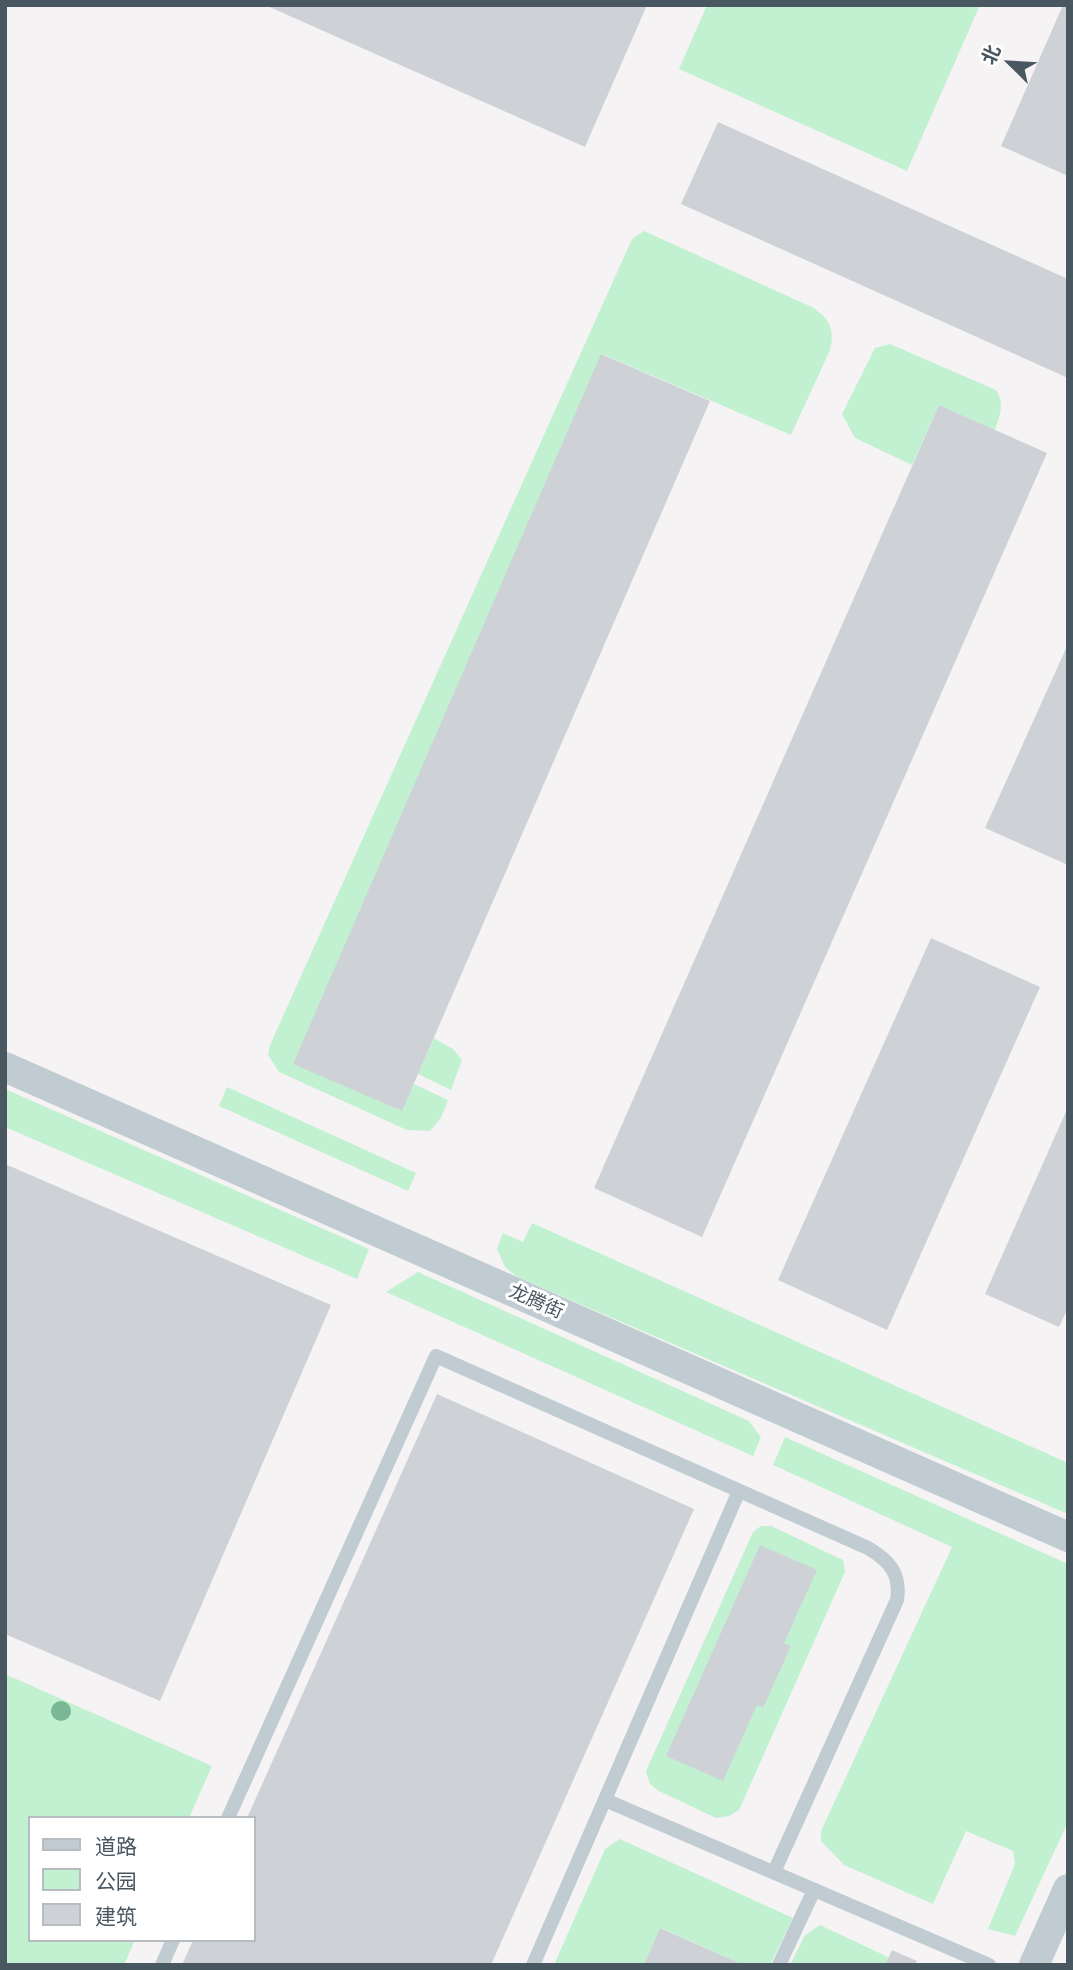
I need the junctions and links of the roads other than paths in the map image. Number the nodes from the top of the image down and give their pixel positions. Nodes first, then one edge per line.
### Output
1 (5, 1067) edge
2 (739, 1491) junction
3 (1068, 1537) edge
4 (605, 1800) junction
5 (229, 1816) edge
6 (774, 1872) junction
7 (1068, 1889) edge
8 (814, 1890) junction
9 (172, 1942) edge
10 (162, 1965) edge
11 (533, 1965) edge
12 (779, 1965) edge
13 (989, 1965) edge
14 (1034, 1965) edge

1 - 3 street, 龙腾街
2 - 4 lane
2 - 5 lane
2 - 6 lane
4 - 6 lane
4 - 11 lane
6 - 8 lane
7 - 14 street
8 - 12 lane
8 - 13 lane
9 - 10 lane

